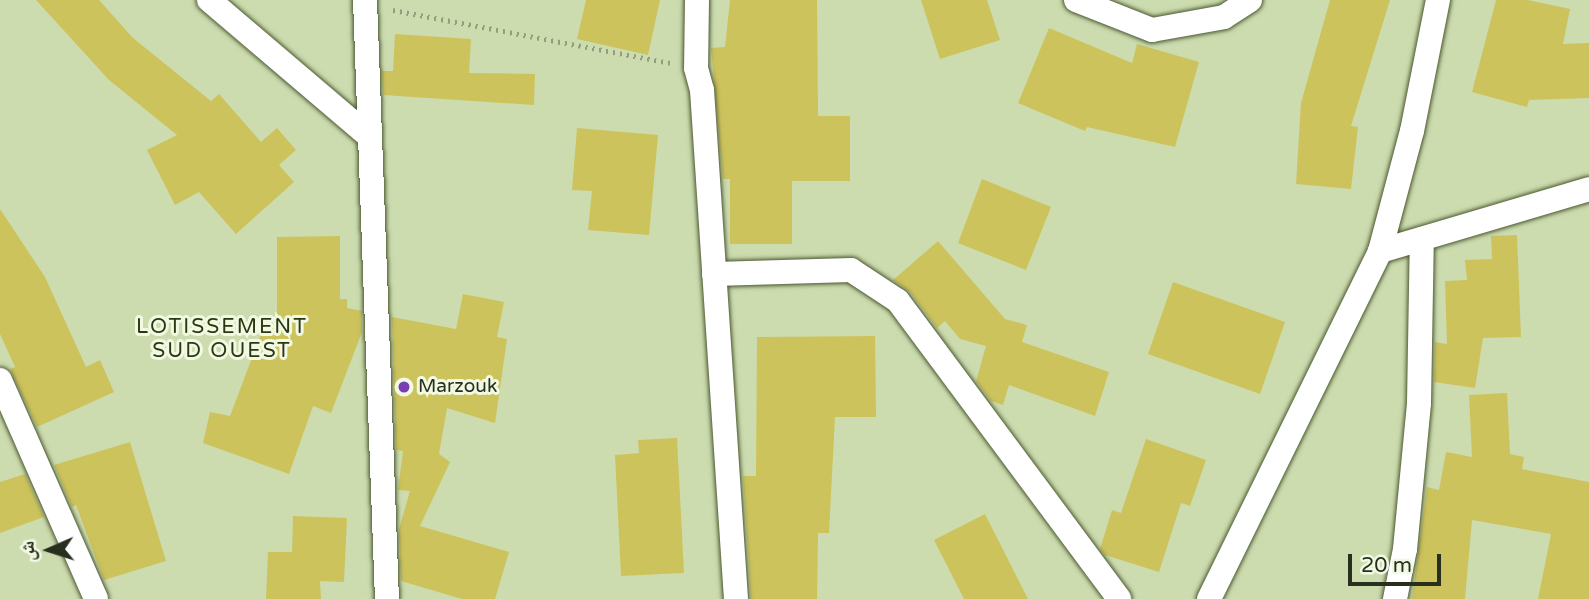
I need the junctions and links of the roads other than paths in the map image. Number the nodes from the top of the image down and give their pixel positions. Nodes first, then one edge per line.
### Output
1 (209, 0) edge
2 (697, 0) edge
3 (1076, 0) edge
4 (1250, 0) edge
5 (1438, 0) edge
6 (365, 2) edge
7 (369, 136) junction
8 (1589, 189) edge
9 (1422, 239) junction
10 (1380, 251) junction
11 (714, 274) junction
12 (0, 380) edge
13 (96, 599) edge
14 (387, 599) edge
15 (736, 599) edge
16 (1119, 599) edge
17 (1209, 599) edge
18 (1395, 599) edge

1 - 7 street
2 - 11 street
3 - 4 street
5 - 10 street
6 - 7 street
7 - 14 street
8 - 9 street
9 - 10 street
9 - 18 street
10 - 17 street
11 - 15 street
11 - 16 street
12 - 13 street

